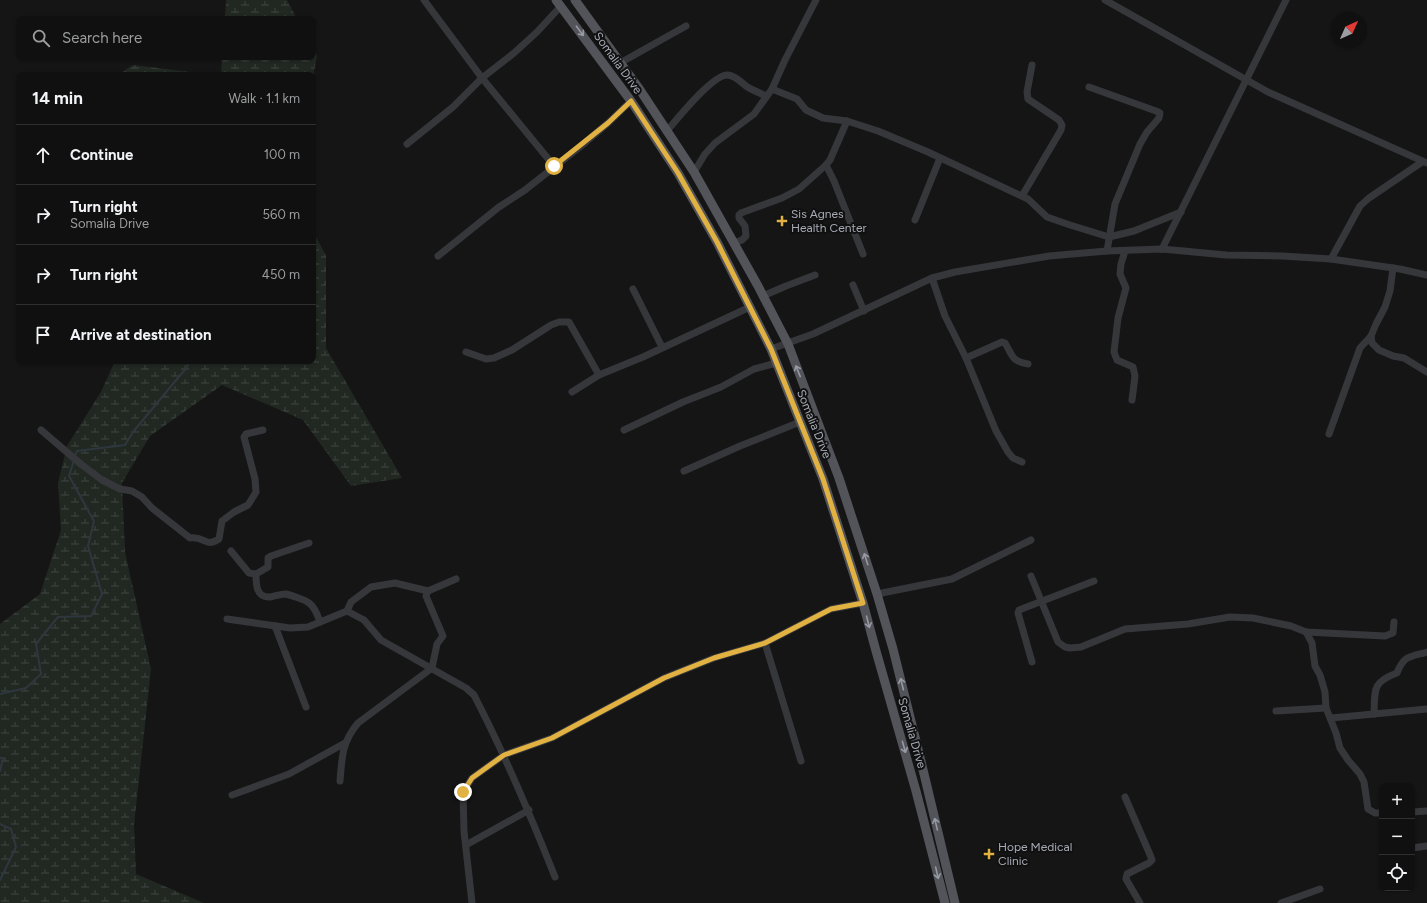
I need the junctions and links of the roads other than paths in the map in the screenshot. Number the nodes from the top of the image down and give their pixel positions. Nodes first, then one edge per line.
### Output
1 (424, 0) edge
2 (575, 0) edge
3 (1105, 0) edge
4 (1286, 0) edge
5 (814, 1) edge
6 (558, 3) edge
7 (686, 26) dead end
8 (620, 63) junction
9 (1032, 65) dead end
10 (482, 78) junction
11 (1247, 80) junction
12 (1089, 87) dead end
13 (772, 89) junction
14 (766, 96) junction
15 (631, 101) junction
16 (847, 121) junction
17 (667, 131) junction
18 (407, 144) dead end
19 (940, 158) junction
20 (1424, 162) edge
21 (826, 165) junction
22 (554, 166) junction
23 (694, 172) junction
24 (1022, 196) junction
25 (1181, 212) junction
26 (915, 220) dead end
27 (1109, 237) junction
28 (734, 243) junction
29 (1162, 249) junction
30 (1107, 251) junction
31 (1125, 251) junction
32 (863, 254) dead end
33 (438, 256) dead end
34 (1331, 259) junction
35 (1393, 268) junction
36 (815, 275) dead end
37 (1427, 275) edge
38 (932, 278) junction
39 (853, 285) dead end
40 (633, 289) dead end
41 (764, 296) junction
42 (750, 307) junction
43 (864, 311) junction
44 (1371, 336) junction
45 (788, 344) junction
46 (662, 347) junction
47 (771, 349) junction
48 (466, 352) dead end
49 (966, 358) junction
50 (776, 363) junction
51 (1028, 364) dead end
52 (1427, 372) edge
53 (599, 375) junction
54 (572, 392) dead end
55 (1132, 400) dead end
56 (800, 422) junction
57 (40, 430) dead end
58 (263, 430) dead end
59 (624, 430) dead end
60 (1329, 434) dead end
61 (1022, 462) dead end
62 (684, 471) dead end
63 (1031, 540) dead end
64 (309, 543) dead end
65 (231, 551) dead end
66 (256, 574) junction
67 (1031, 576) dead end
68 (456, 579) dead end
69 (1094, 581) dead end
70 (428, 591) junction
71 (877, 594) junction
72 (1041, 601) junction
73 (863, 603) junction
74 (346, 611) junction
75 (227, 618) dead end
76 (320, 622) junction
77 (1394, 622) dead end
78 (275, 626) junction
79 (1306, 632) junction
80 (765, 643) junction
81 (1427, 652) edge
82 (1032, 662) dead end
83 (432, 668) junction
84 (306, 707) dead end
85 (1326, 708) junction
86 (1427, 709) edge
87 (1276, 711) dead end
88 (1374, 714) junction
89 (1331, 718) junction
90 (345, 743) junction
91 (504, 755) junction
92 (801, 761) dead end
93 (340, 781) dead end
94 (232, 795) dead end
95 (1125, 797) dead end
96 (529, 810) junction
97 (1427, 811) edge
98 (1415, 812) edge
99 (1379, 813) edge
100 (466, 845) junction
101 (1427, 846) edge
102 (1415, 848) edge
103 (554, 877) dead end
104 (1320, 889) dead end
105 (472, 903) edge
106 (945, 903) edge
107 (955, 903) edge
108 (1140, 903) edge
109 (1281, 903) edge

1 - 10 street
2 - 8 main road, Somalia Drive
3 - 11 street
4 - 11 street
5 - 13 street
6 - 10 street
6 -> 15 main road, Somalia Drive
7 - 8 street
8 - 17 main road, Somalia Drive
9 - 24 street
10 - 18 street
10 - 22 street
11 - 20 street
11 - 25 street
12 - 27 street
13 - 14 street
13 - 16 street
14 - 17 street
14 - 23 street
15 - 22 street
15 - 42 main road, Somalia Drive
16 - 19 street
16 - 21 street
17 - 23 main road, Somalia Drive
19 - 24 street
19 - 26 street
20 - 34 street
21 - 28 street
21 - 32 street
22 - 33 street
23 - 28 main road, Somalia Drive
24 - 27 street
25 - 27 street
25 - 29 street
27 - 30 street
28 - 41 main road, Somalia Drive
29 - 31 street
29 - 34 street
30 - 31 street
30 - 38 street
31 - 55 street
34 - 35 street
35 - 37 street
35 - 44 street
36 - 41 street
38 - 43 street
38 - 49 street
39 - 43 street
40 - 46 street
41 - 45 main road, Somalia Drive
42 - 46 street
42 - 47 main road, Somalia Drive
43 - 45 street
44 - 52 street
44 - 60 street
45 - 47 street
71 -> 45 main road, Somalia Drive
46 - 53 street
47 - 50 main road, Somalia Drive
48 - 53 street
49 - 51 street
49 - 61 street
50 - 56 main road, Somalia Drive
50 - 59 street
53 - 54 street
56 - 62 street
56 - 73 main road, Somalia Drive
57 - 58 street
63 - 71 street
64 - 66 street
65 - 66 street
66 - 76 street
67 - 72 street
68 - 70 street
69 - 72 street
70 - 74 street
70 - 83 street
107 -> 71 main road, Somalia Drive
72 - 79 street
72 - 82 street
73 - 80 street
73 -> 106 main road, Somalia Drive
74 - 76 street
74 - 83 street
75 - 78 street
76 - 78 street
77 - 79 street
78 - 84 street
79 - 85 street
80 - 91 street
80 - 92 street
81 - 88 street
83 - 90 street
83 - 91 street
85 - 87 street
85 - 89 street
86 - 88 street
88 - 89 street
89 - 99 street
90 - 93 street
90 - 94 street
91 - 96 street
91 - 100 street
95 - 108 street
96 - 100 street
96 - 103 street
97 - 98 street
100 - 105 street
101 - 102 street
104 - 109 street

